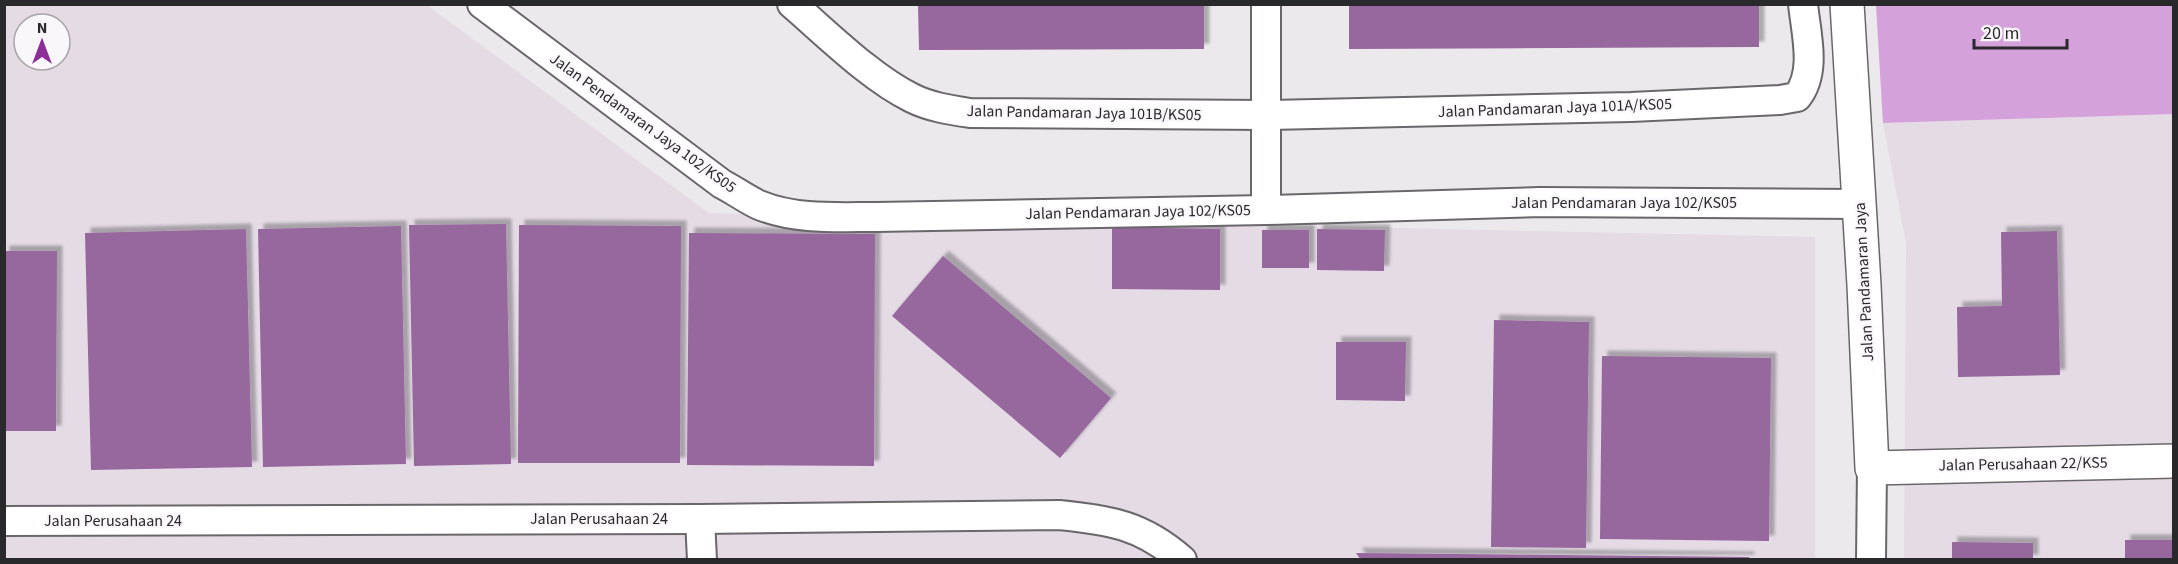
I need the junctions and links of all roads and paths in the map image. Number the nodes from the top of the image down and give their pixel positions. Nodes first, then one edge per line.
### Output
1 (483, 4) edge
2 (792, 4) edge
3 (1266, 4) edge
4 (1803, 4) edge
5 (1847, 4) edge
6 (1266, 115) junction
7 (1860, 204) junction
8 (1266, 210) junction
9 (2174, 461) edge
10 (1872, 468) junction
11 (700, 519) junction
12 (4, 521) edge
13 (702, 560) edge
14 (1182, 560) edge
15 (1870, 560) edge

1 - 8 street, Jalan Pendamaran Jaya 102/KS05
2 - 6 street, Jalan Pandamaran Jaya 101B/KS05
3 - 6 street
4 - 6 street, Jalan Pandamaran Jaya 101A/KS05
5 - 7 street, Jalan Pandamaran Jaya
6 - 8 street
7 - 8 street, Jalan Pendamaran Jaya 102/KS05
7 - 10 street, Jalan Pandamaran Jaya
9 - 10 street, Jalan Perusahaan 22/KS5
10 - 15 street, Jalan Pandamaran Jaya
11 - 12 street, Jalan Perusahaan 24
11 - 13 street
11 - 14 street, Jalan Perusahaan 24

